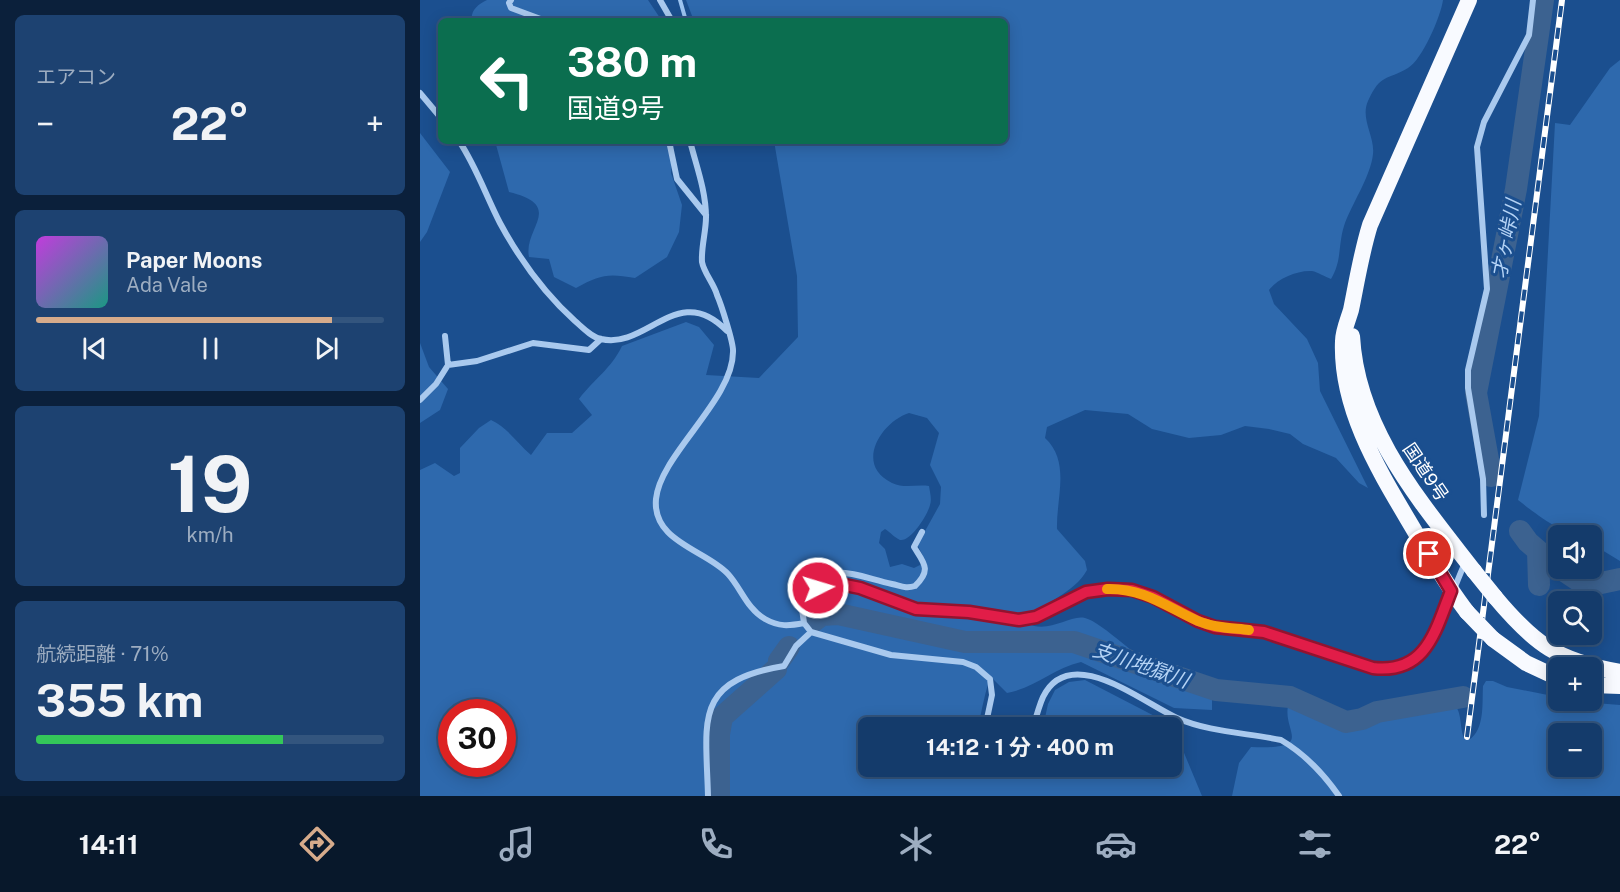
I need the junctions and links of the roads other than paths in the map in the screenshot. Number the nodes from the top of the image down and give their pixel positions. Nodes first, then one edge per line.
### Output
1 (511, 0) edge
2 (660, 0) edge
3 (1469, 0) edge
4 (1533, 0) edge
5 (538, 18) edge
6 (670, 18) edge
7 (420, 93) edge
8 (438, 114) edge
9 (460, 144) edge
10 (670, 144) edge
11 (691, 144) edge
12 (706, 215) junction
13 (1350, 311) junction
14 (727, 332) junction
15 (444, 336) dead end
16 (601, 339) junction
17 (448, 365) junction
18 (420, 400) edge
19 (1484, 515) dead end
20 (922, 532) dead end
21 (1470, 566) junction
22 (1451, 591) junction
23 (804, 604) junction
24 (804, 623) junction
25 (811, 632) junction
26 (1620, 672) edge
27 (1548, 673) edge
28 (1602, 685) edge
29 (1620, 686) edge
30 (987, 717) edge
31 (1037, 717) edge
32 (1175, 717) edge
33 (1182, 720) edge
34 (708, 796) edge
35 (1339, 796) edge

1 - 5 street
2 - 6 street
3 - 13 highway, 国道9号
4 - 19 street
7 - 8 street
9 - 16 street
10 - 12 street
11 - 12 street
12 - 14 street
13 - 21 highway, 国道9号
13 - 22 highway, 国道9号
14 - 16 street
14 - 24 street
15 - 17 street
16 - 17 street
17 - 18 street
20 - 23 street
21 - 22 street
21 - 26 highway, 国道9号, bridge
22 - 23 street
22 - 27 highway, 国道9号, bridge
23 - 24 street
24 - 25 street
25 - 30 street
25 - 34 street
28 - 29 highway
31 - 32 street
33 - 35 street

